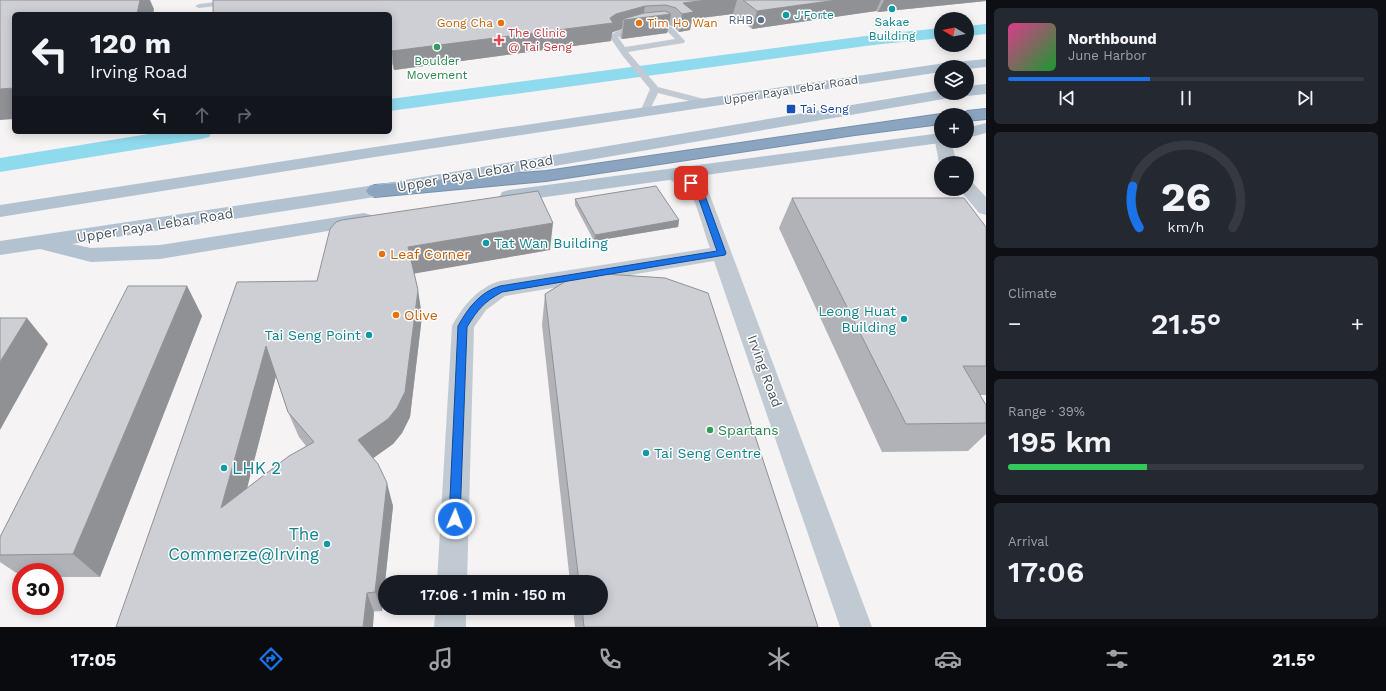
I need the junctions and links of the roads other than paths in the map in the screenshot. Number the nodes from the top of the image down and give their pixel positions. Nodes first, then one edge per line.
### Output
1 (251, 0) edge
2 (199, 7) edge
3 (624, 52) junction
4 (986, 62) edge
5 (974, 63) edge
6 (934, 69) edge
7 (655, 88) junction
8 (986, 89) edge
9 (974, 90) edge
10 (934, 96) edge
11 (709, 103) junction
12 (645, 112) junction
13 (986, 114) edge
14 (974, 115) edge
15 (934, 120) edge
16 (986, 128) edge
17 (974, 131) edge
18 (934, 139) edge
19 (672, 174) junction
20 (375, 190) junction
21 (974, 195) edge
22 (490, 200) edge
23 (986, 209) edge
24 (0, 212) edge
25 (381, 217) edge
26 (37, 243) junction
27 (0, 248) edge
28 (722, 253) junction
29 (452, 575) edge
30 (451, 615) edge
31 (450, 627) edge
32 (856, 627) edge

1 - 2 lane
3 - 3 lane
3 - 7 lane
4 - 5 main road
6 - 11 main road, Upper Paya Lebar Road
7 - 11 lane
7 - 12 lane
8 - 9 main road
10 - 20 main road, Upper Paya Lebar Road
11 - 12 main road, Upper Paya Lebar Road
12 - 24 main road, Upper Paya Lebar Road
13 - 14 highway
15 - 20 highway
16 - 17 main road
18 - 19 main road
19 - 22 main road
19 - 28 street, Irving Road
20 - 26 main road, Upper Paya Lebar Road
21 - 23 street
25 - 26 main road
26 - 27 main road, Upper Paya Lebar Road
28 - 29 street
28 - 32 street, Irving Road
30 - 31 street

